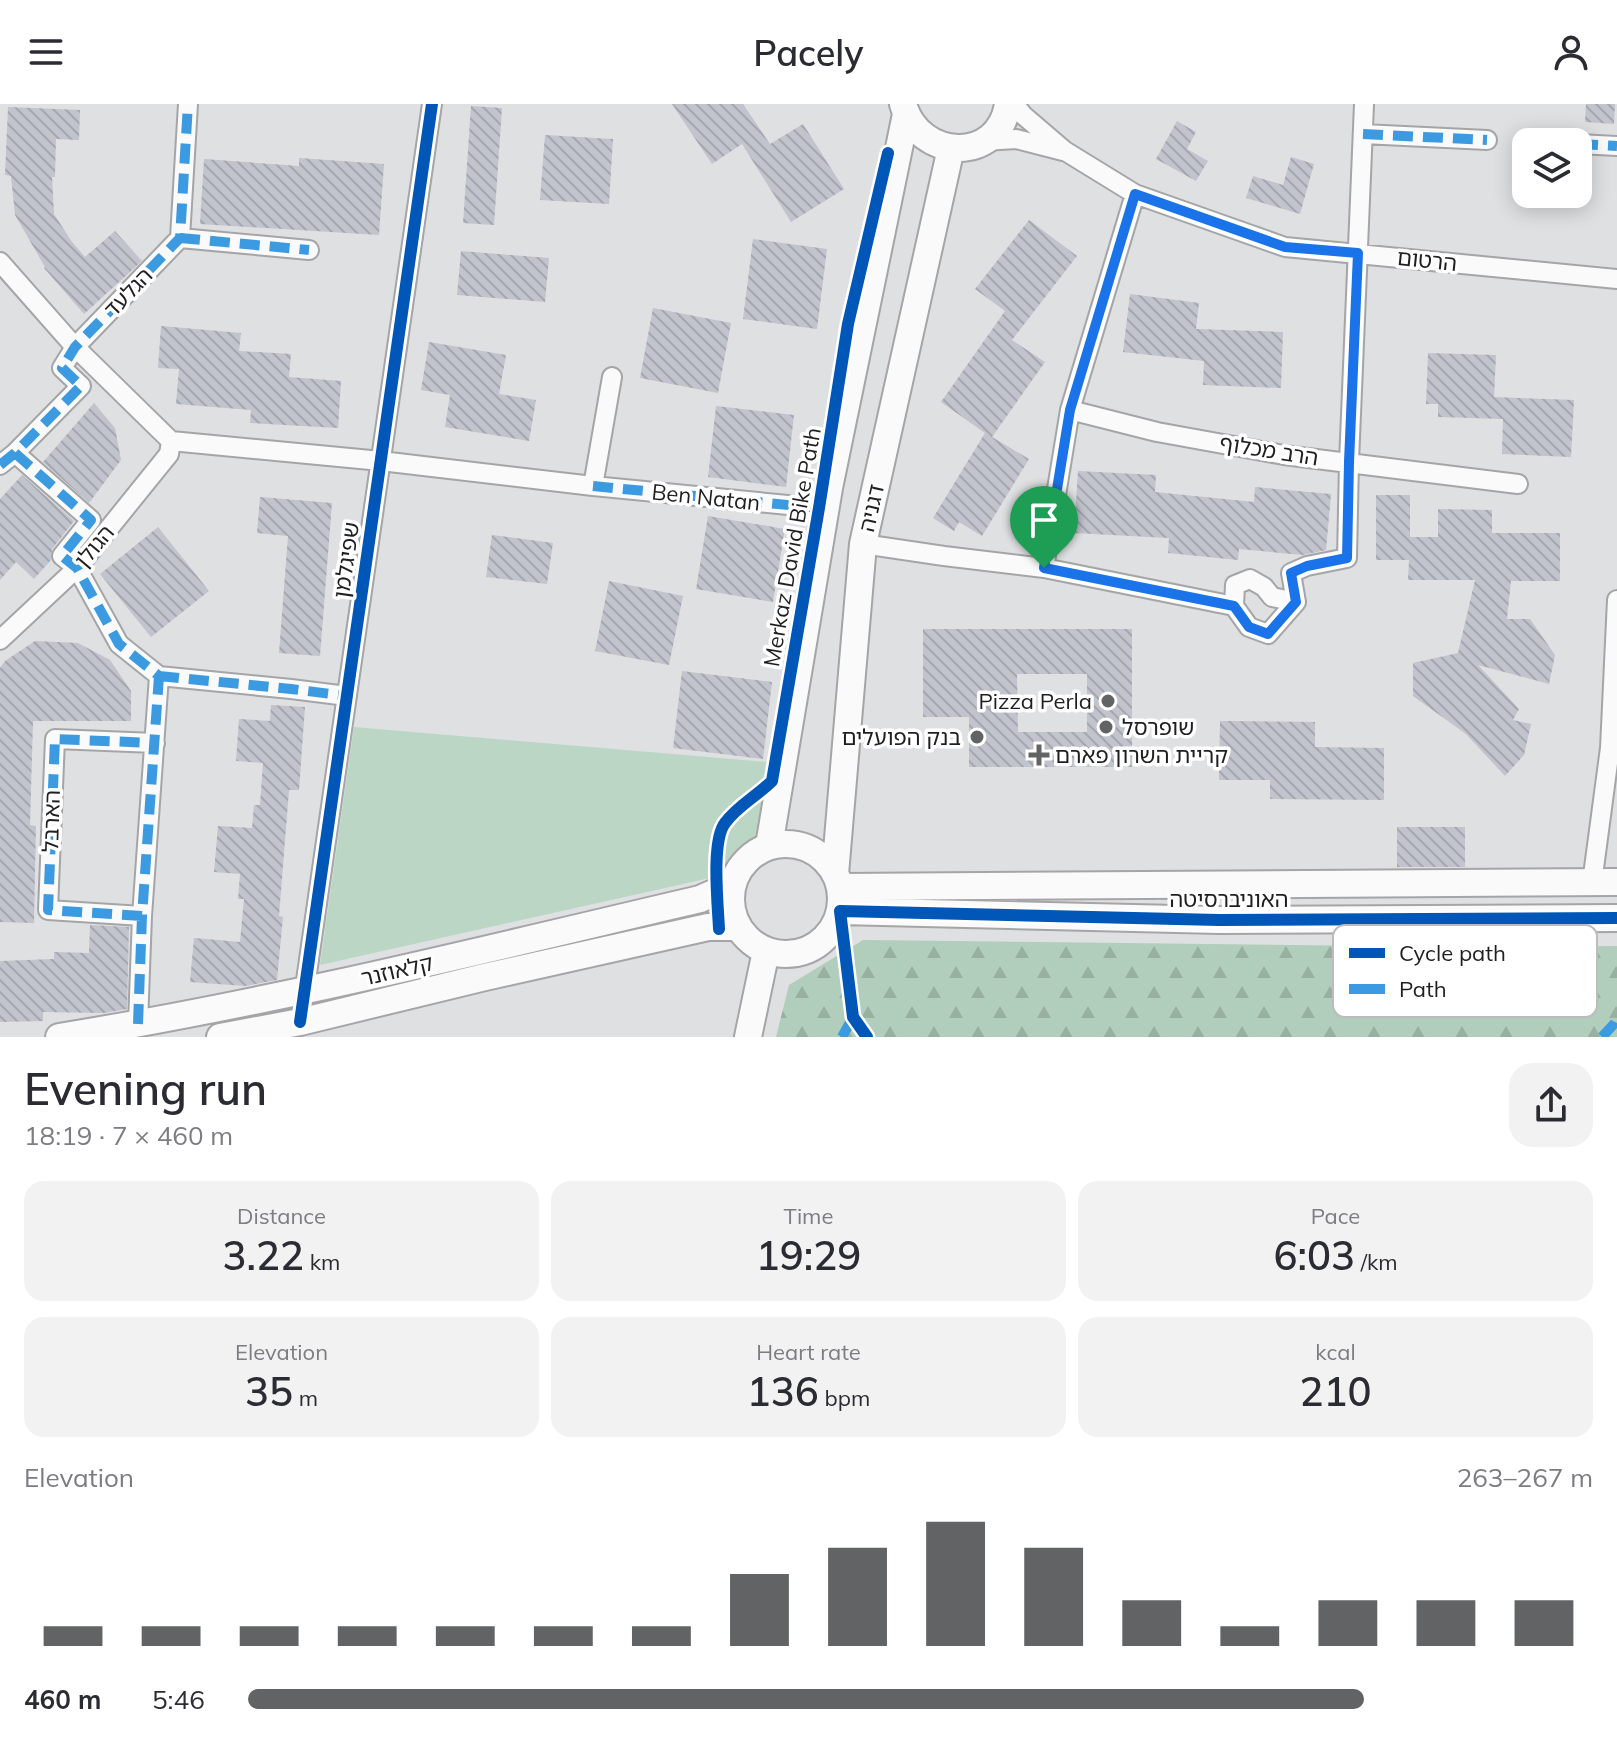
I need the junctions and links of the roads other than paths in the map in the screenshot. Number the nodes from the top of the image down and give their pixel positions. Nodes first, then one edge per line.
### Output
1 (188, 104) edge
2 (432, 104) edge
3 (1011, 104) edge
4 (1364, 104) edge
5 (905, 109) edge
6 (1363, 134) junction
7 (1487, 140) dead end
8 (984, 141) junction
9 (1592, 145) edge
10 (1617, 146) edge
11 (951, 148) junction
12 (1065, 151) junction
13 (1135, 194) junction
14 (180, 238) junction
15 (309, 250) dead end
16 (1358, 253) junction
17 (0, 262) edge
18 (1617, 279) edge
19 (75, 347) junction
20 (612, 377) dead end
21 (1070, 410) junction
22 (171, 441) junction
23 (8, 459) edge
24 (381, 461) junction
25 (1349, 462) junction
26 (1518, 484) dead end
27 (593, 486) junction
28 (819, 508) dead end
29 (863, 544) junction
30 (77, 568) junction
31 (1044, 568) junction
32 (1617, 600) edge
33 (1296, 602) junction
34 (1234, 606) junction
35 (0, 640) edge
36 (159, 676) junction
37 (347, 696) junction
38 (155, 743) junction
39 (769, 846) junction
40 (1604, 882) edge
41 (732, 885) junction
42 (839, 891) junction
43 (142, 916) junction
44 (1617, 918) edge
45 (738, 927) junction
46 (766, 951) junction
47 (304, 992) junction
48 (300, 1022) junction
49 (138, 1024) junction
50 (59, 1037) edge
51 (220, 1037) edge
52 (748, 1037) edge

1 - 14 street
2 - 24 street, שפיגלמן
3 - 8 street
3 - 12 street, הרטום
4 - 6 street
5 - 11 street
5 - 39 street, דגניה
6 - 7 street
6 - 16 street
8 - 11 street
8 - 12 street, הרטום
9 - 10 street
11 - 29 street, דגניה
12 - 13 street, הרטום
13 - 16 street, הרטום
13 - 21 street
14 - 15 street
14 - 19 street, הגלעד
16 - 18 street, הרטום
16 - 25 street
17 - 19 street
19 - 22 street
19 - 23 street
20 - 27 street
21 - 25 street, הרב מכלוף
21 - 31 street
22 - 24 street
22 - 30 street, הגולן
23 - 30 street
24 - 27 street, Ben Natan
24 - 37 street, שפיגלמן
25 - 26 street, הרב מכלוף
25 - 33 street
27 - 28 street, Ben Natan
29 - 31 street
29 - 42 street, דגניה
30 - 35 street, הגולן
30 - 36 street
31 - 34 street
32 - 40 street
33 - 34 street
33 - 34 street
36 - 37 street
36 - 38 street
37 - 47 street, שפיגלמן
38 - 43 street
38 - 43 street, הארבל
39 - 41 street
39 - 42 street
40 - 42 street, האוניברסיטה
41 - 45 street
41 - 47 street, קלאוזנר
42 - 44 street, האוניברסיטה
42 - 46 street
43 - 49 street
45 - 46 street
45 - 48 street, קלאוזנר
46 - 52 street
47 - 48 street, שפיגלמן
47 - 49 street, קלאוזנר
48 - 51 street, קלאוזנר
49 - 50 street, קלאוזנר

